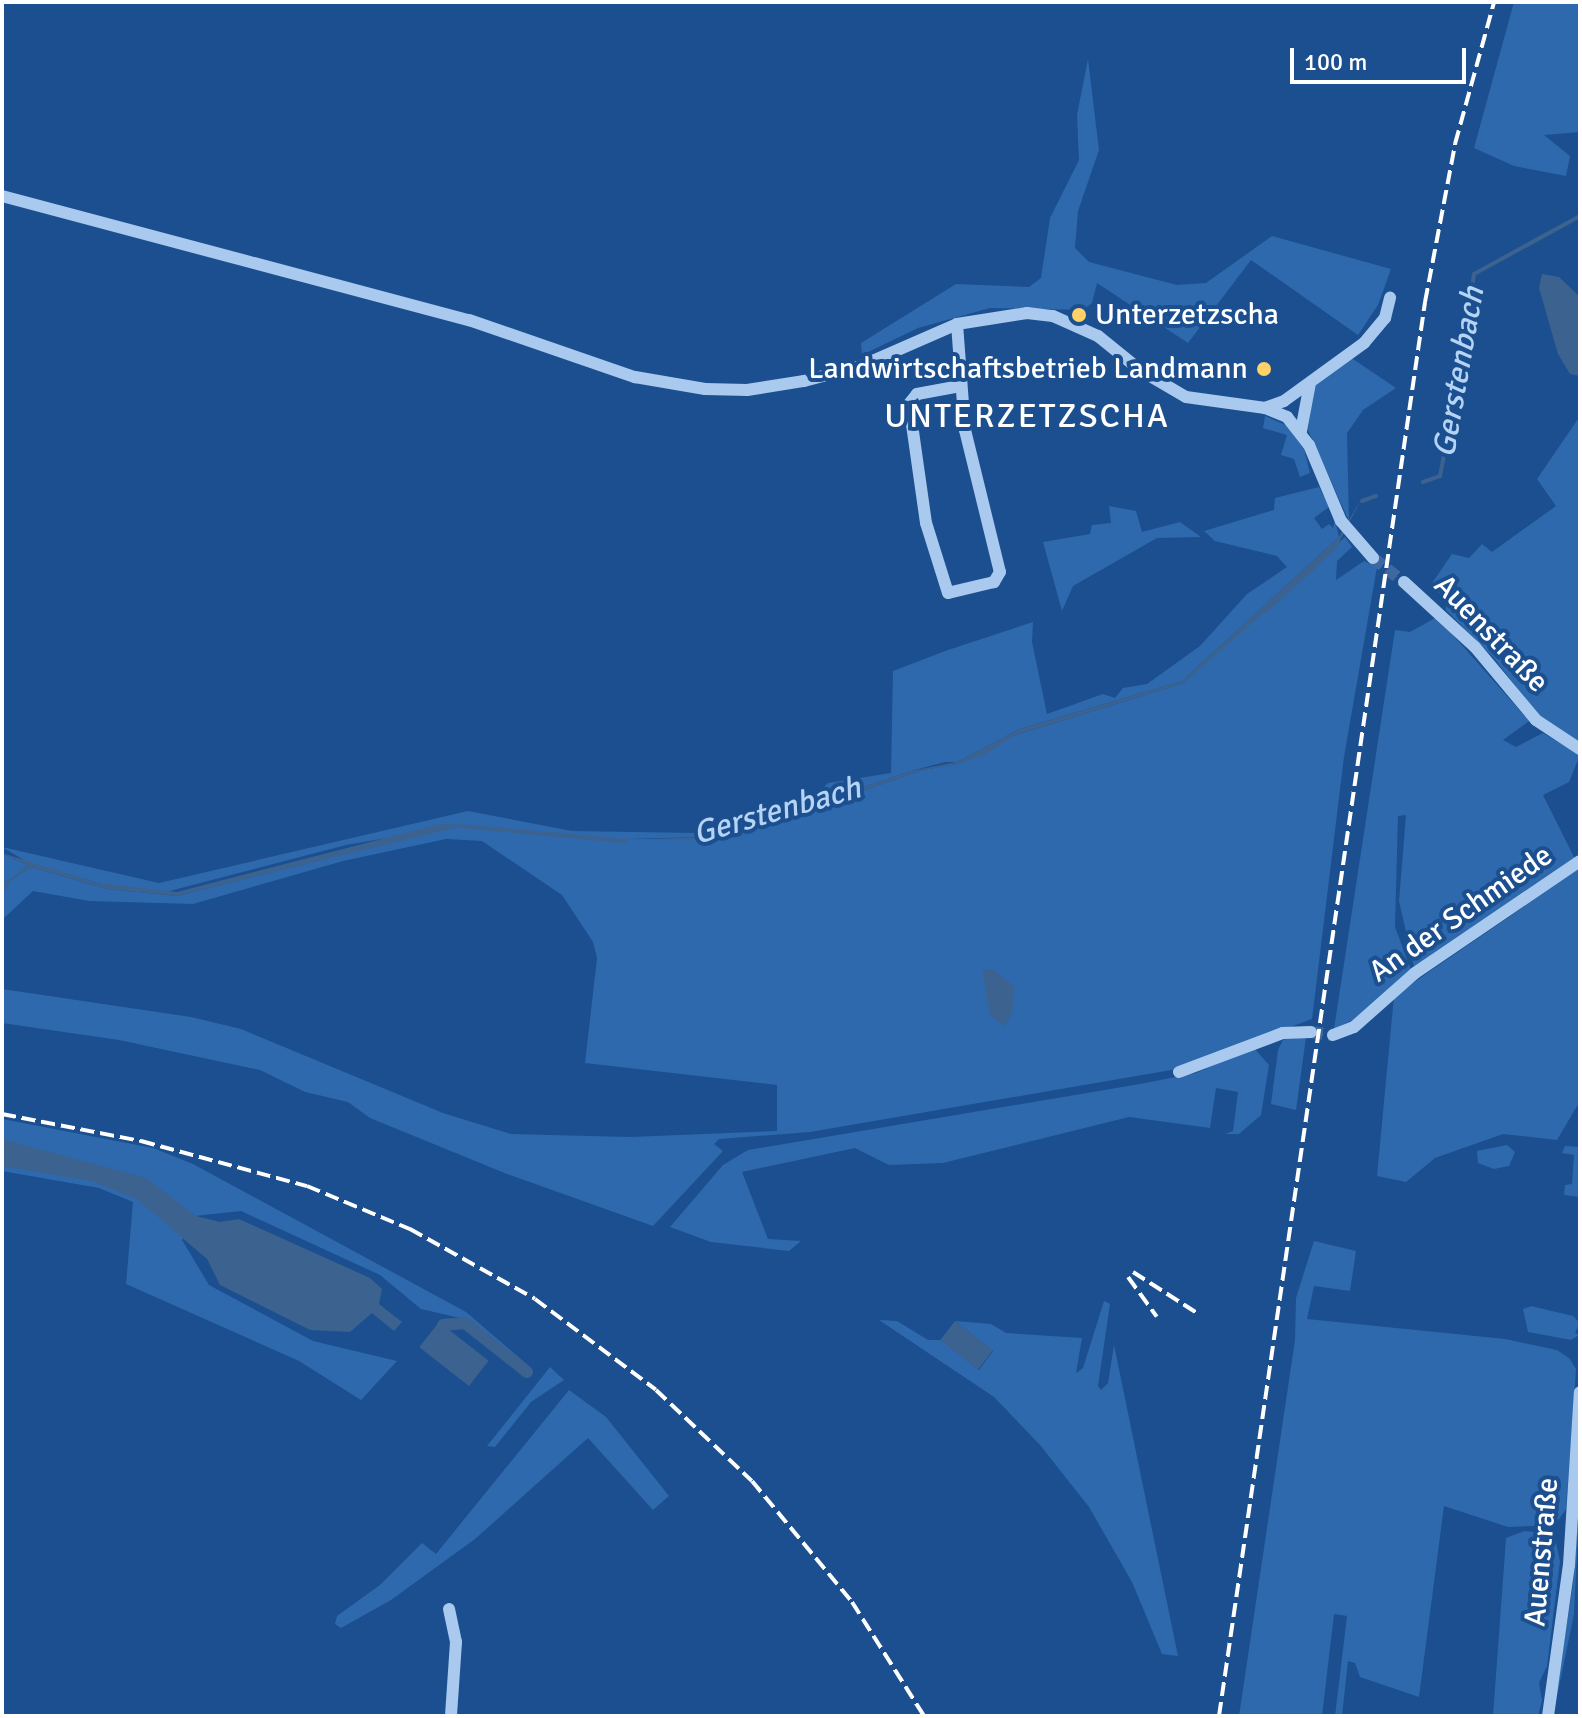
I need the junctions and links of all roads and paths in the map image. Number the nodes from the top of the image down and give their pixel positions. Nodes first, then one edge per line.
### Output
1 (2, 196) edge
2 (1390, 298) dead end
3 (957, 324) junction
4 (1310, 383) junction
5 (960, 386) junction
6 (1265, 408) junction
7 (1301, 431) junction
8 (1373, 558) tunnel mouth
9 (1404, 582) tunnel mouth
10 (1580, 749) edge
11 (1580, 861) edge
12 (1311, 1032) tunnel mouth
13 (1333, 1035) tunnel mouth
14 (1179, 1072) dead end
15 (1580, 1392) edge
16 (449, 1609) dead end
17 (451, 1716) edge
18 (1548, 1716) edge

1 - 3 street
2 - 4 street
3 - 5 street
3 - 6 street
4 - 6 street
4 - 7 street
5 - 5 street
6 - 7 street
7 - 8 street
9 - 10 street, Auenstraße
11 - 13 street, An der Schmiede
12 - 14 street
15 - 18 street, Auenstraße
16 - 17 street

